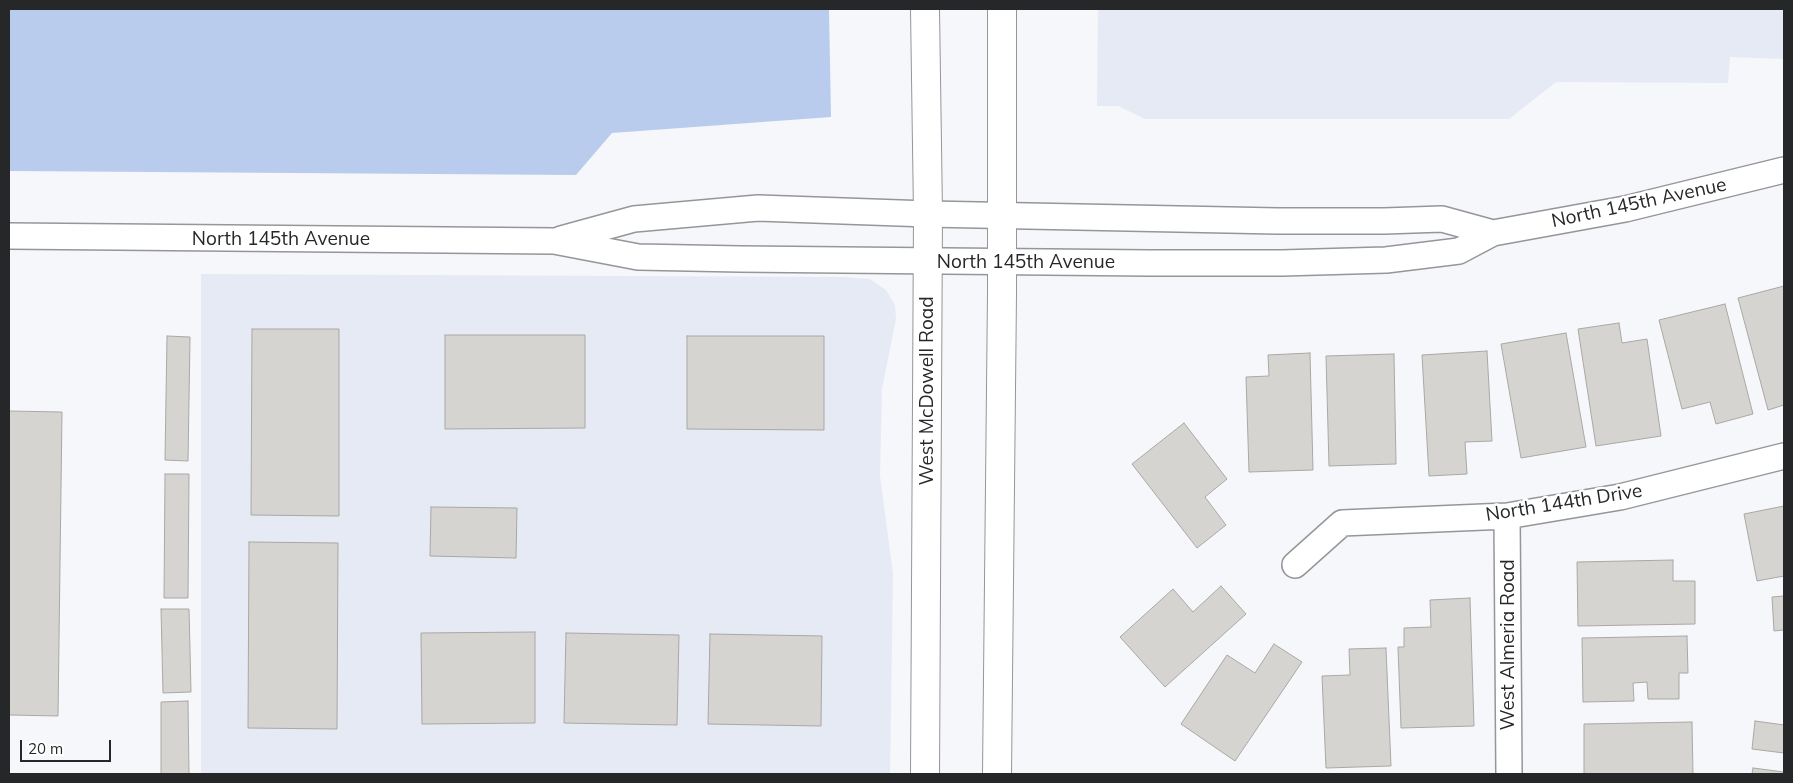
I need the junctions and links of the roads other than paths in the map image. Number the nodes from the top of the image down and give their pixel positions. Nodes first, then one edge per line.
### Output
1 (925, 9) edge
2 (1002, 9) edge
3 (1784, 170) edge
4 (928, 214) junction
5 (1001, 216) junction
6 (1494, 233) junction
7 (9, 236) edge
8 (554, 241) junction
9 (928, 262) junction
10 (1002, 262) junction
11 (1784, 456) edge
12 (1507, 516) junction
13 (1295, 565) dead end
14 (925, 774) edge
15 (997, 774) edge
16 (1509, 774) edge

1 - 4 main road, West McDowell Road
2 - 5 main road
3 - 6 street, North 145th Avenue
4 - 5 street, North 145th Avenue
4 - 8 street, North 145th Avenue
4 - 9 main road, West McDowell Road
5 - 6 street, North 145th Avenue
5 - 10 main road
6 - 10 street, North 145th Avenue
7 - 8 street, North 145th Avenue
8 - 9 street, North 145th Avenue
9 - 10 street, North 145th Avenue
9 - 14 main road, West McDowell Road
10 - 15 main road
11 - 12 street, North 144th Drive
12 - 13 street, North 144th Drive
12 - 16 street, West Almeria Road

